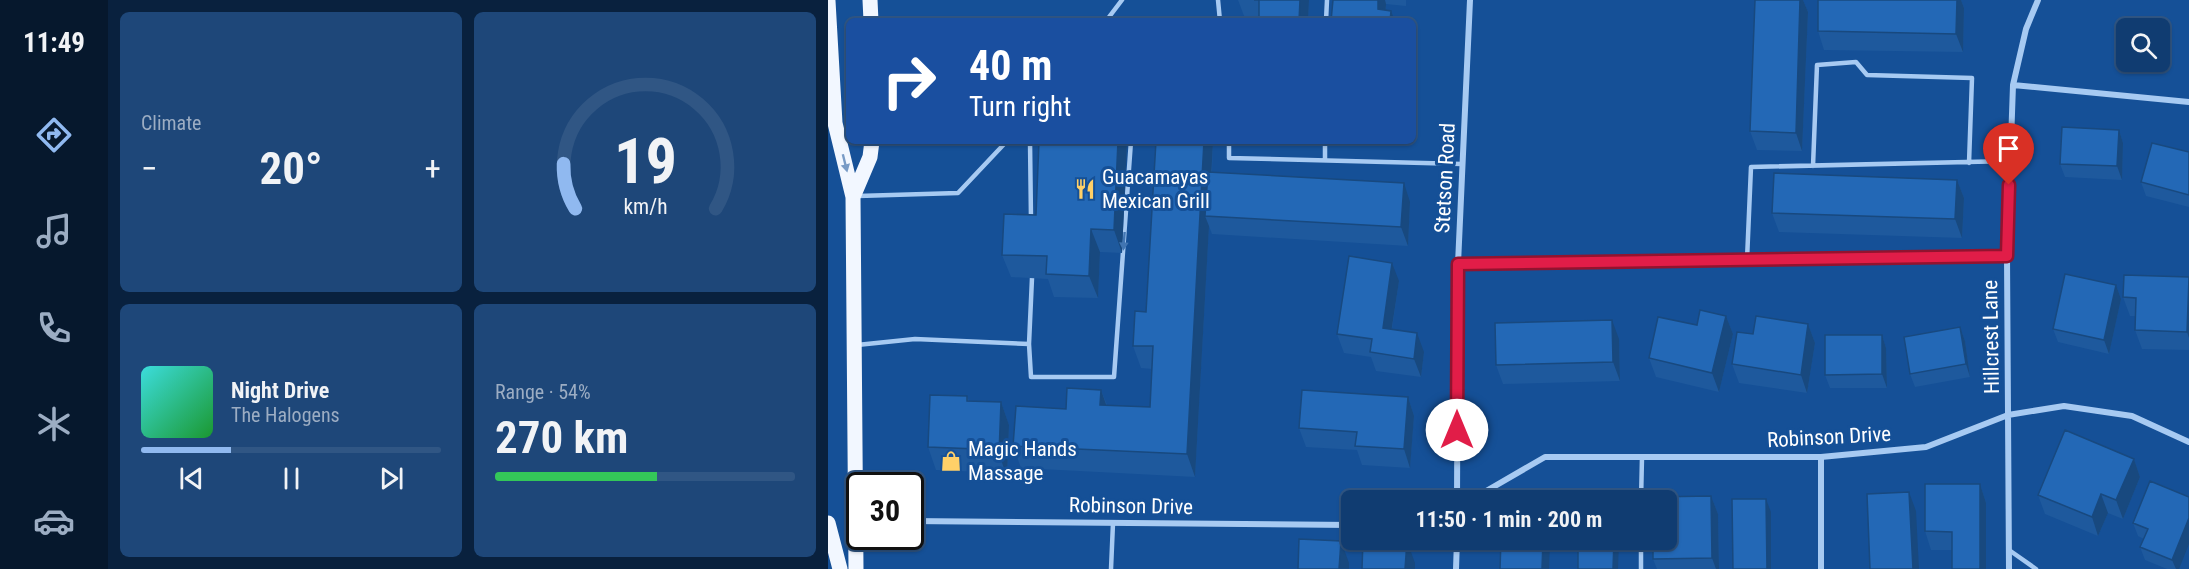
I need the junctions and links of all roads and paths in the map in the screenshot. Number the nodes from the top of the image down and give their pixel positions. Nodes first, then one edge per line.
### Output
1 (870, 0) edge
2 (1122, 0) edge
3 (1218, 0) edge
4 (1327, 0) edge
5 (1470, 0) edge
6 (2038, 0) edge
7 (828, 1) edge
8 (871, 18) edge
9 (1108, 18) edge
10 (1220, 18) edge
11 (1326, 18) edge
12 (2013, 84) junction
13 (2189, 102) edge
14 (872, 144) edge
15 (1004, 144) edge
16 (1030, 144) edge
17 (1131, 144) edge
18 (1229, 144) edge
19 (1325, 144) edge
20 (1325, 160) junction
21 (2010, 161) junction
22 (1462, 164) junction
23 (1970, 164) junction
24 (1813, 166) junction
25 (853, 197) junction
26 (1032, 227) edge
27 (2007, 256) junction
28 (1747, 260) junction
29 (1458, 264) junction
30 (1032, 278) edge
31 (1029, 344) junction
32 (855, 345) junction
33 (2008, 415) junction
34 (2189, 442) edge
35 (1642, 457) junction
36 (1821, 457) junction
37 (857, 472) edge
38 (1456, 490) edge
39 (1488, 490) edge
40 (1641, 490) edge
41 (924, 521) edge
42 (828, 523) edge
43 (1113, 523) junction
44 (1341, 525) edge
45 (857, 550) edge
46 (1456, 550) edge
47 (1641, 550) edge
48 (2009, 550) junction
49 (840, 569) edge
50 (856, 569) edge
51 (1111, 569) edge
52 (1456, 569) edge
53 (1641, 569) edge
54 (1821, 569) edge
55 (2009, 569) edge
56 (2036, 569) edge

1 - 8 main road
2 - 9 lane
3 - 10 lane
4 - 11 lane
5 - 22 street, Stetson Road
6 - 12 street, Hillcrest Lane
7 -> 25 main road
12 - 13 street
12 - 21 street, Hillcrest Lane
14 - 25 main road
15 - 25 lane
16 - 26 lane
17 -> 31 lane
18 - 20 lane
19 - 20 lane
20 - 22 lane
21 - 23 lane
21 - 27 street, Hillcrest Lane
22 - 29 street, Stetson Road
23 - 24 lane
23 - 24 lane
24 - 28 lane
25 - 32 main road
27 - 28 street
27 - 33 street, Hillcrest Lane
28 - 29 street
29 - 38 street, Stetson Road
30 - 31 lane
31 - 32 lane
32 - 37 main road
33 - 34 street, Robinson Drive
33 - 36 street, Robinson Drive
33 - 48 street, Hillcrest Lane
35 - 36 street, Robinson Drive
35 - 39 street, Robinson Drive
35 - 40 lane
36 - 54 street
41 - 43 street, Robinson Drive
42 - 49 main road
43 - 44 street, Robinson Drive
43 - 51 lane
45 - 50 main road
46 - 52 street
47 - 53 lane
48 - 55 street, Hillcrest Lane
48 - 56 lane

